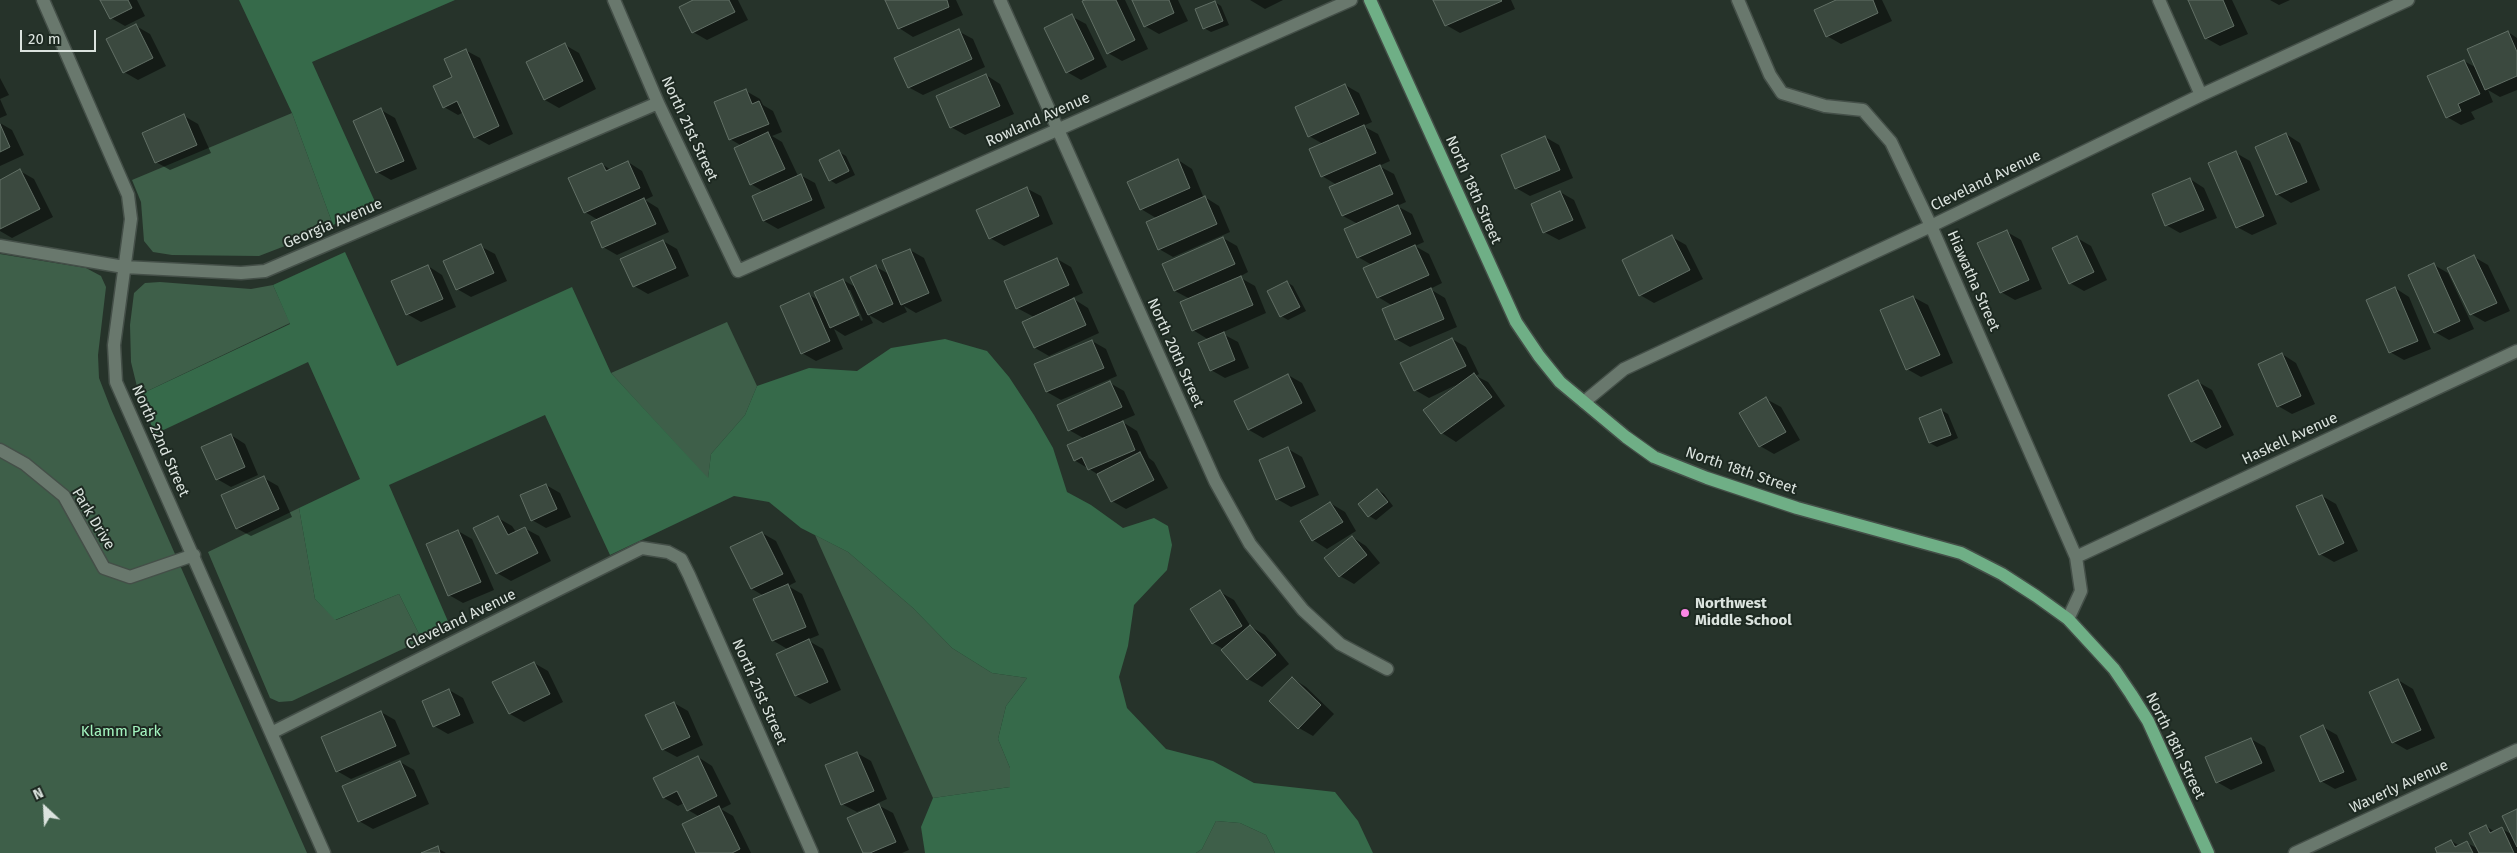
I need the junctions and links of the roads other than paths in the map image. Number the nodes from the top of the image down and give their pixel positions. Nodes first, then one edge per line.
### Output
1 (43, 0) edge
2 (614, 0) edge
3 (1000, 0) edge
4 (1351, 0) edge
5 (1370, 0) edge
6 (1738, 0) edge
7 (2159, 0) edge
8 (2408, 0) edge
9 (2201, 96) junction
10 (658, 103) junction
11 (1057, 129) junction
12 (1931, 226) junction
13 (0, 246) edge
14 (124, 267) junction
15 (738, 271) joint
16 (2517, 351) edge
17 (1584, 402) junction
18 (0, 450) edge
19 (668, 552) joint
20 (194, 555) junction
21 (2076, 557) junction
22 (2068, 619) junction
23 (1388, 669) dead end
24 (270, 733) junction
25 (2517, 750) edge
26 (324, 853) edge
27 (812, 853) edge
28 (2208, 853) edge
29 (2295, 853) edge

1 - 14 street, North 22nd Street
2 - 10 street, North 21st Street
3 - 11 street, North 20th Street
4 - 11 street, Rowland Avenue
5 - 17 main road, North 18th Street
6 - 12 street, Hiawatha Street
7 - 9 street
8 - 9 street, Cleveland Avenue
9 - 12 street, Cleveland Avenue
10 - 14 street, Georgia Avenue
10 - 15 street, North 21st Street
11 - 15 street, Rowland Avenue
11 - 23 street, North 20th Street
12 - 17 street, Cleveland Avenue
12 - 21 street, Hiawatha Street
13 - 14 street, Georgia Avenue
14 - 20 street, North 22nd Street
16 - 21 street, Haskell Avenue
17 - 22 main road, North 18th Street
18 - 20 street, Park Drive
19 - 24 street, Cleveland Avenue
19 - 27 street, North 21st Street
20 - 24 street, North 22nd Street
21 - 22 street, Hiawatha Street
22 - 28 main road, North 18th Street
24 - 26 street, North 22nd Street
25 - 29 street, Waverly Avenue

